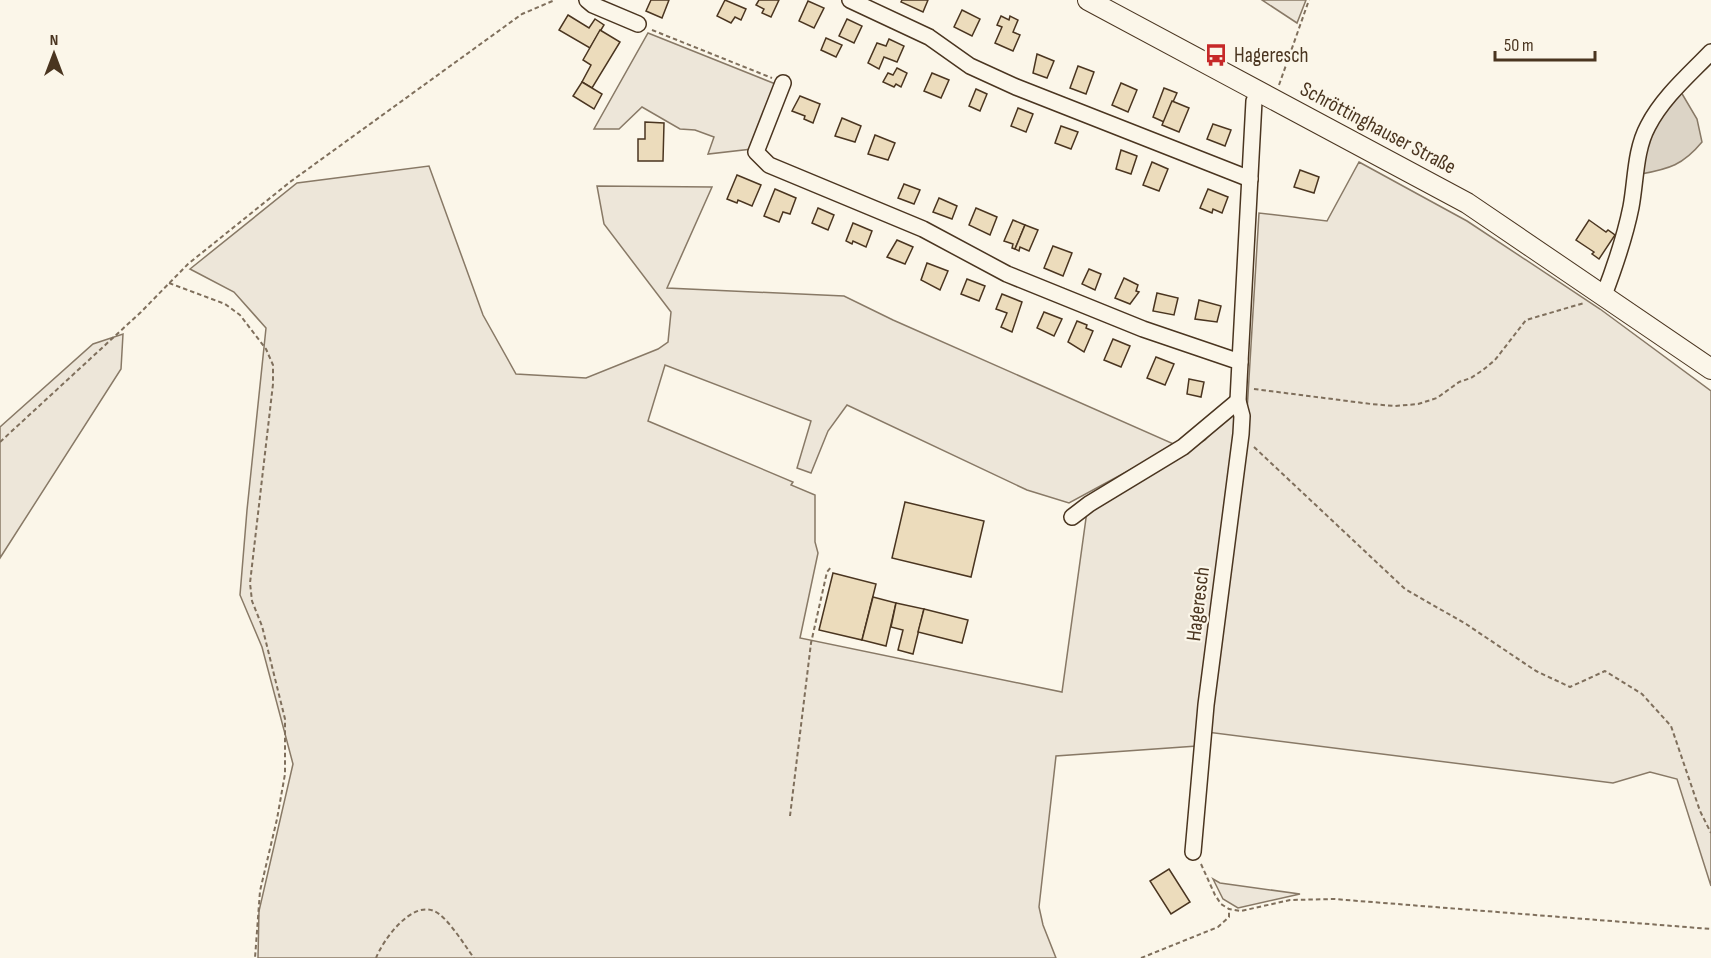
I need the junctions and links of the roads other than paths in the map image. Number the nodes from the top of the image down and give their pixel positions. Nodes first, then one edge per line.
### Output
1 (587, 0) edge
2 (850, 0) edge
3 (1088, 0) edge
4 (638, 24) road end
5 (1711, 52) edge
6 (783, 82) road end
7 (1266, 95) junction
8 (1250, 179) junction
9 (1605, 295) junction
10 (1240, 362) junction
11 (1711, 369) edge
12 (1238, 395) junction
13 (1072, 517) dead end
14 (1193, 852) road end

1 - 4 street
2 - 8 street
3 - 7 main road, Schröttinghauser Straße
5 - 9 street
6 - 10 street
7 - 8 street, Hageresch
7 - 9 main road, Schröttinghauser Straße
8 - 10 street, Hageresch
9 - 11 main road, Schröttinghauser Straße
10 - 12 street, Hageresch
12 - 13 street
12 - 14 street, Hageresch

